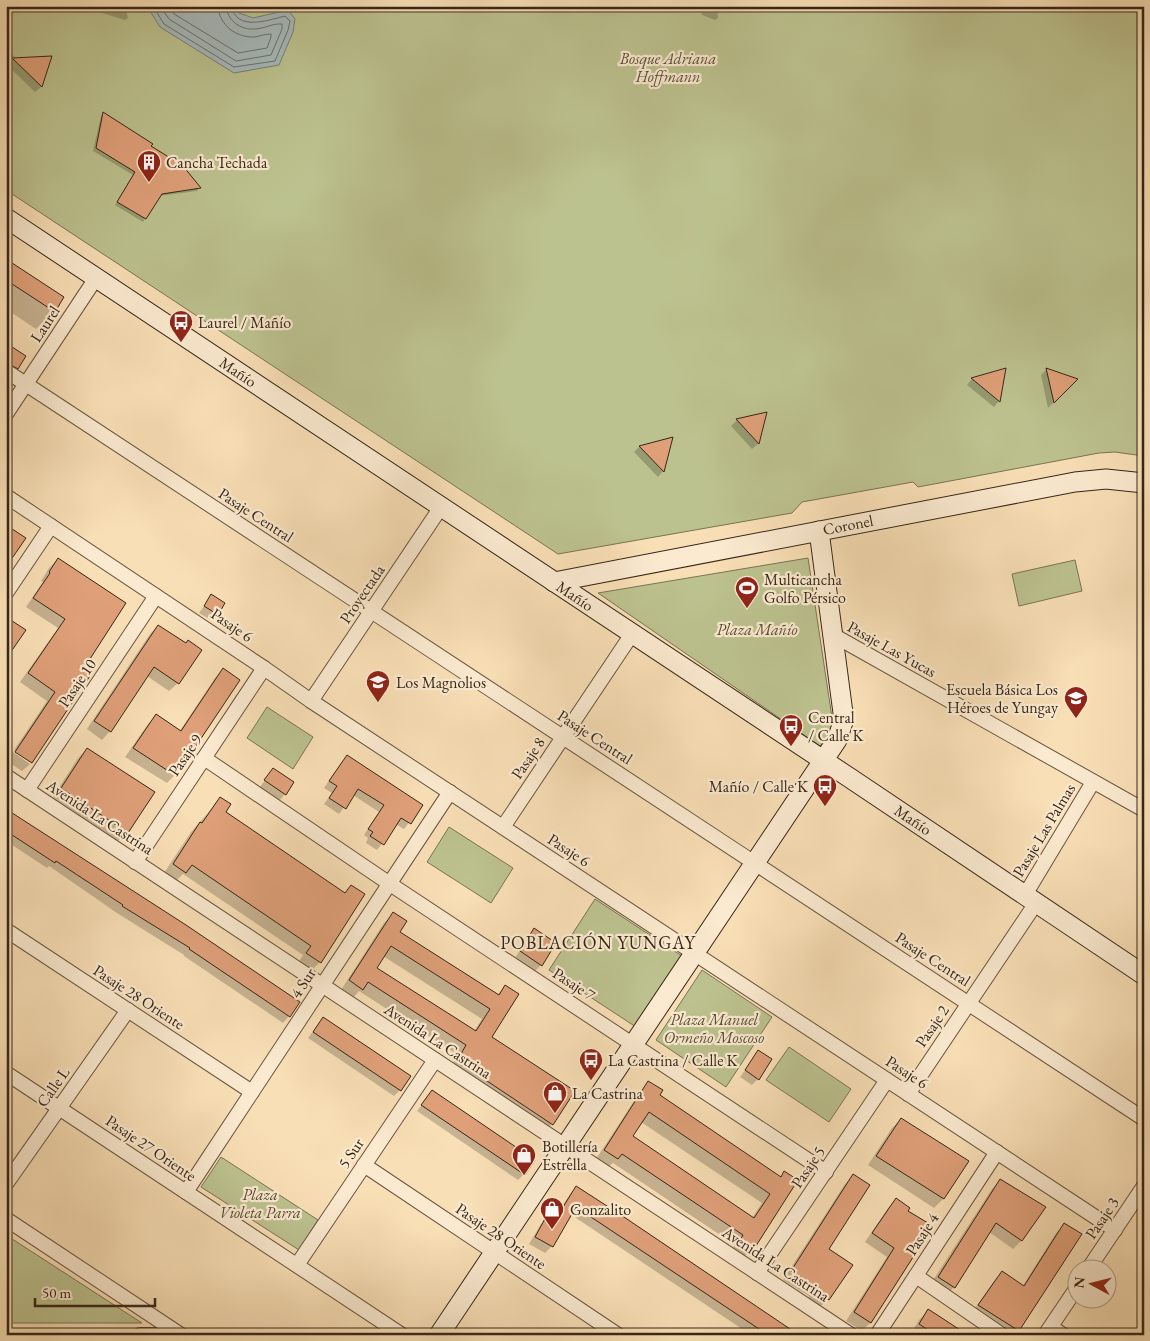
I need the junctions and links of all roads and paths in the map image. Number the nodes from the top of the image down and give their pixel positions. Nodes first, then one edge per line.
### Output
1 (6, 218) edge
2 (96, 278) junction
3 (6, 371) edge
4 (26, 384) junction
5 (6, 414) edge
6 (1144, 483) edge
7 (6, 496) edge
8 (441, 506) junction
9 (51, 526) junction
10 (819, 531) junction
11 (554, 582) junction
12 (6, 593) edge
13 (156, 596) junction
14 (372, 611) junction
15 (632, 634) junction
16 (833, 635) junction
17 (264, 668) junction
18 (311, 702) junction
19 (563, 737) junction
20 (204, 758) junction
21 (824, 761) junction
22 (6, 776) edge
23 (1093, 782) junction
24 (27, 790) junction
25 (450, 792) junction
26 (1144, 810) edge
27 (503, 828) junction
28 (135, 862) junction
29 (755, 863) junction
30 (390, 884) junction
31 (1030, 899) junction
32 (6, 930) edge
33 (694, 954) junction
34 (1144, 975) edge
35 (323, 986) junction
36 (968, 1004) junction
37 (128, 1010) junction
38 (634, 1044) junction
39 (435, 1060) junction
40 (6, 1073) edge
41 (887, 1080) junction
42 (252, 1092) junction
43 (908, 1094) junction
44 (59, 1108) junction
45 (1144, 1119) edge
46 (565, 1146) junction
47 (997, 1152) junction
48 (364, 1166) junction
49 (826, 1172) junction
50 (6, 1184) edge
51 (1144, 1186) edge
52 (186, 1192) junction
53 (6, 1219) edge
54 (1115, 1230) junction
55 (494, 1252) junction
56 (1096, 1258) edge
57 (297, 1265) junction
58 (757, 1273) junction
59 (916, 1276) junction
60 (1068, 1301) edge
61 (159, 1331) edge
62 (1048, 1331) edge
63 (140, 1335) edge
64 (181, 1335) edge
65 (402, 1335) edge
66 (439, 1335) edge
67 (618, 1335) edge
68 (850, 1335) edge
69 (877, 1335) edge
70 (1002, 1335) edge
71 (1063, 1335) edge

1 - 2 street, Mañío
2 - 4 street, Laurel
2 - 8 street, Mañío
3 - 4 street, Pasaje Central
4 - 5 street, Laurel
4 - 14 street, Pasaje Central
6 - 10 street, Coronel
7 - 9 street, Pasaje 6
8 - 11 street, Mañío
8 - 14 street, Proyectada
9 - 12 street
9 - 13 street, Pasaje 6
10 - 11 street, Coronel
10 - 16 street
11 - 15 street, Mañío
13 - 17 street, Pasaje 6
13 - 24 street, Pasaje 10
14 - 18 street, Proyectada
14 - 19 street, Pasaje Central
15 - 19 street, Pasaje 8
15 - 21 street, Mañío
16 - 21 street
16 - 23 street, Pasaje Las Yucas
17 - 18 street, Pasaje 6
17 - 20 street, Pasaje 9
18 - 25 street, Pasaje 6
19 - 27 street, Pasaje 8
19 - 29 street, Pasaje Central
20 - 28 street, Pasaje 9
20 - 30 street, Pasaje 7
21 - 29 street
21 - 31 street, Mañío
22 - 24 street, Avenida La Castrina
23 - 26 street, Pasaje Las Yucas
23 - 31 street, Pasaje Las Palmas
24 - 28 street, Avenida La Castrina
25 - 27 street, Pasaje 6
25 - 30 street, 4 Sur
27 - 33 street, Pasaje 6
28 - 35 street, Avenida La Castrina
29 - 33 street
29 - 36 street, Pasaje Central
30 - 35 street, 4 Sur
30 - 38 street, Pasaje 7
31 - 34 street, Mañío
31 - 36 street, Pasaje 2
32 - 37 street, Pasaje 28 Oriente
33 - 38 street
33 - 41 street, Pasaje 6
35 - 39 street, Avenida La Castrina
35 - 42 street, 4 Sur
36 - 43 street, Pasaje 2
36 - 45 street, Pasaje Central
37 - 42 street, Pasaje 28 Oriente
37 - 44 street, Calle L
38 - 46 street
38 - 49 street, Pasaje 7
39 - 46 street, Avenida La Castrina
39 - 48 street, 5 Sur
40 - 44 street, Pasaje 27 Oriente
41 - 43 street, Pasaje 6
41 - 49 street, Pasaje 5
42 - 52 street, 4 Sur
43 - 47 street, Pasaje 6
44 - 50 street, Calle L
44 - 52 street, Pasaje 27 Oriente
46 - 55 street
46 - 58 street, Avenida La Castrina
47 - 54 street, Pasaje 6
47 - 59 street, Pasaje 4
48 - 55 street, Pasaje 28 Oriente
48 - 57 street, 5 Sur
49 - 58 street, Pasaje 5
51 - 54 street, Pasaje 3
52 - 57 street, Pasaje 27 Oriente
53 - 61 street
54 - 56 street, Pasaje 3
55 - 66 street
55 - 67 street, Pasaje 28 Oriente
57 - 65 street, Pasaje 27 Oriente
58 - 68 street, Avenida La Castrina
59 - 69 street, Pasaje 4
59 - 70 street
60 - 62 street
61 - 63 street
61 - 64 street
62 - 71 street

